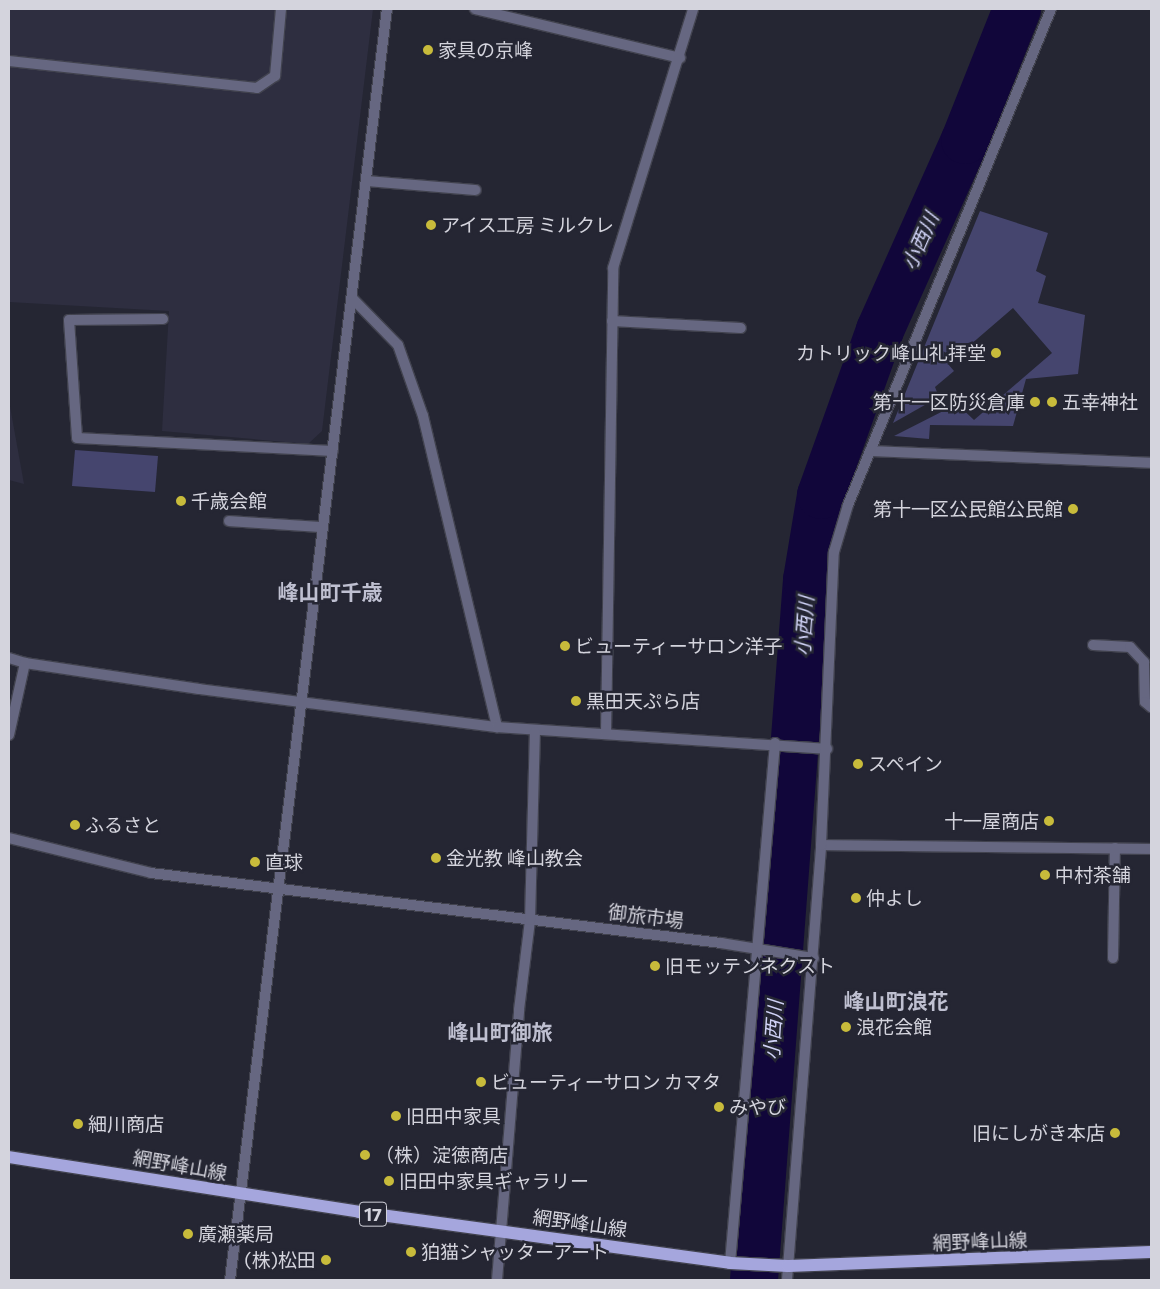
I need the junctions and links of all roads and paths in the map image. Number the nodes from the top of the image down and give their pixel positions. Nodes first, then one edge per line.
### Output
1 (281, 9) edge
2 (387, 9) edge
3 (475, 9) edge
4 (693, 9) edge
5 (1051, 9) edge
6 (680, 58) junction
7 (9, 61) edge
8 (366, 181) junction
9 (476, 190) dead end
10 (352, 298) junction
11 (163, 319) dead end
12 (612, 321) junction
13 (741, 328) dead end
14 (333, 451) junction
15 (870, 451) junction
16 (1151, 463) edge
17 (229, 521) dead end
18 (323, 526) junction
19 (1093, 645) dead end
20 (9, 658) edge
21 (25, 663) junction
22 (302, 702) junction
23 (1151, 708) edge
24 (497, 728) junction
25 (536, 732) junction
26 (606, 734) junction
27 (9, 735) edge
28 (779, 744) junction
29 (827, 749) junction
30 (9, 838) edge
31 (821, 845) junction
32 (1115, 848) junction
33 (1151, 849) edge
34 (278, 890) junction
35 (530, 920) junction
36 (760, 950) junction
37 (814, 958) junction
38 (1113, 958) dead end
39 (9, 1157) edge
40 (239, 1194) junction
41 (500, 1231) junction
42 (1151, 1252) edge
43 (735, 1263) junction
44 (782, 1266) junction
45 (230, 1280) edge
46 (497, 1280) edge
47 (787, 1280) edge

1 - 7 street
2 - 8 street
3 - 6 street
4 - 6 street
5 - 15 street
6 - 12 street
8 - 9 street
8 - 10 street
10 - 14 street
10 - 24 street
11 - 14 street
12 - 13 street
12 - 26 street
14 - 18 street
15 - 16 street
15 - 29 street
17 - 18 street
18 - 22 street
19 - 23 street
20 - 21 street
21 - 22 street
21 - 27 street
22 - 24 street
22 - 34 street
24 - 25 street
25 - 26 street
25 - 35 street
26 - 28 street
28 - 29 street
28 - 36 street
29 - 31 street
30 - 34 street, 御旅市場
31 - 32 street
31 - 37 street
32 - 33 street
32 - 38 street
34 - 35 street, 御旅市場
34 - 40 street
35 - 36 street, 御旅市場
35 - 41 street
36 - 37 street, 御旅市場
36 - 43 street
37 - 44 street
39 - 40 main road, 網野峰山線 / 17
40 - 41 main road, 網野峰山線 / 17
40 - 45 street
41 - 43 main road, 網野峰山線 / 17
41 - 46 street
42 - 44 main road, 網野峰山線 / 17
43 - 44 main road, 網野峰山線 / 17
44 - 47 street

